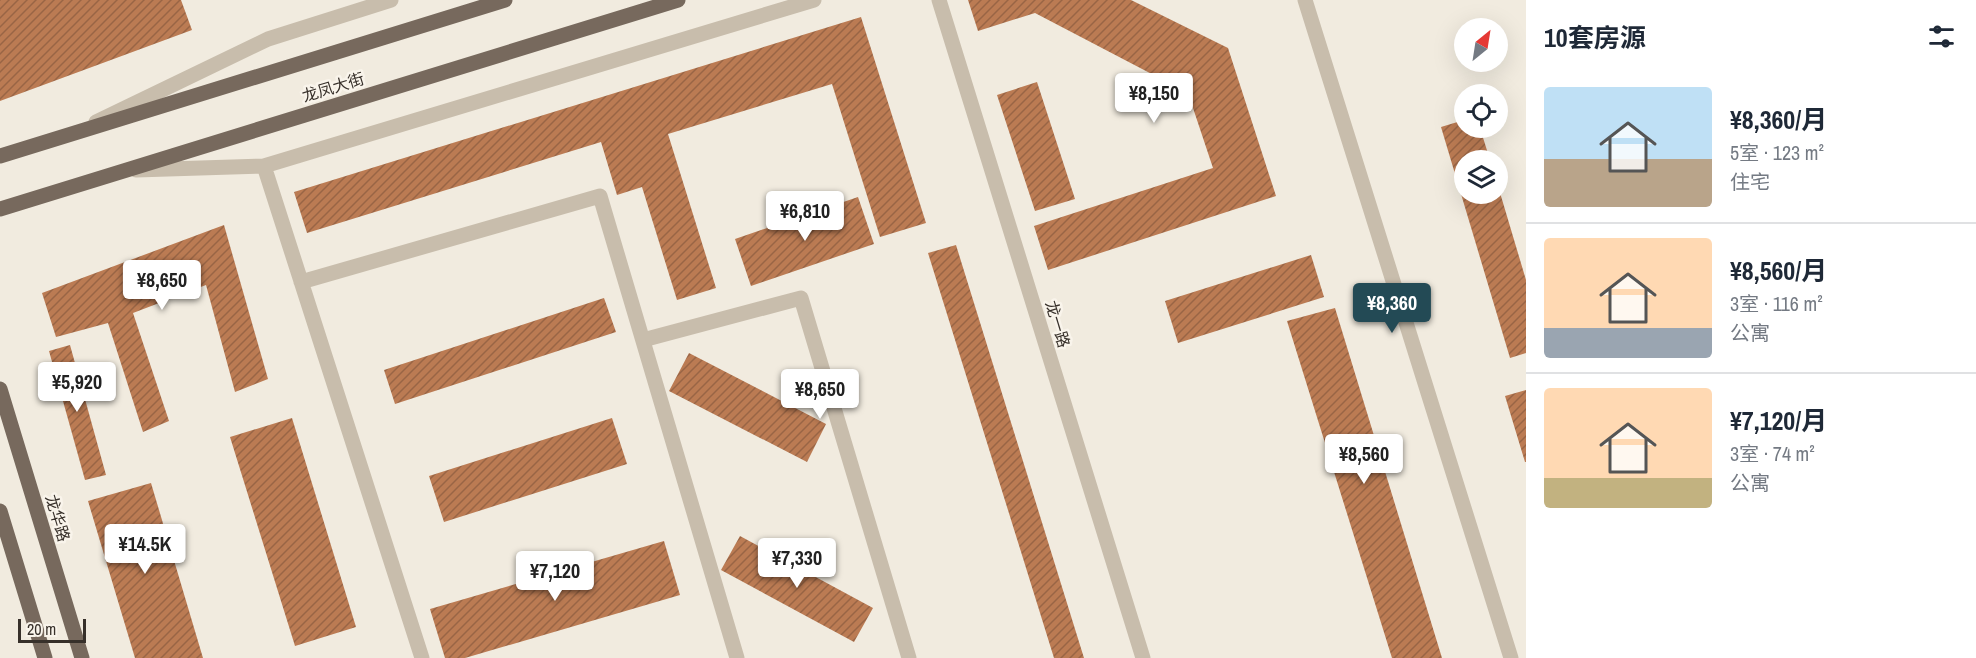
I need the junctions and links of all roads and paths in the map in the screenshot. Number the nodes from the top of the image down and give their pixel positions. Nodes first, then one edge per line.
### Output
1 (391, 0) edge
2 (505, 0) edge
3 (678, 0) edge
4 (814, 0) edge
5 (939, 0) edge
6 (1305, 0) edge
7 (66, 136) junction
8 (0, 156) edge
9 (264, 166) junction
10 (125, 170) junction
11 (0, 209) edge
12 (301, 282) junction
13 (643, 340) junction
14 (0, 389) edge
15 (0, 512) edge
16 (45, 658) edge
17 (82, 658) edge
18 (422, 658) edge
19 (737, 658) edge
20 (909, 658) edge
21 (1143, 658) edge
22 (1511, 658) edge

1 - 7 street
2 - 7 main road, 龙凤大街
3 - 10 main road, 龙凤大街
4 - 9 street
5 - 21 street, 龙一路
6 - 22 street
7 - 8 main road, 龙凤大街
9 - 10 street
9 - 12 street
10 - 11 main road, 龙凤大街
12 - 13 street
12 - 18 street
13 - 19 street
13 - 20 street
14 - 17 main road, 龙华路
15 - 16 main road

